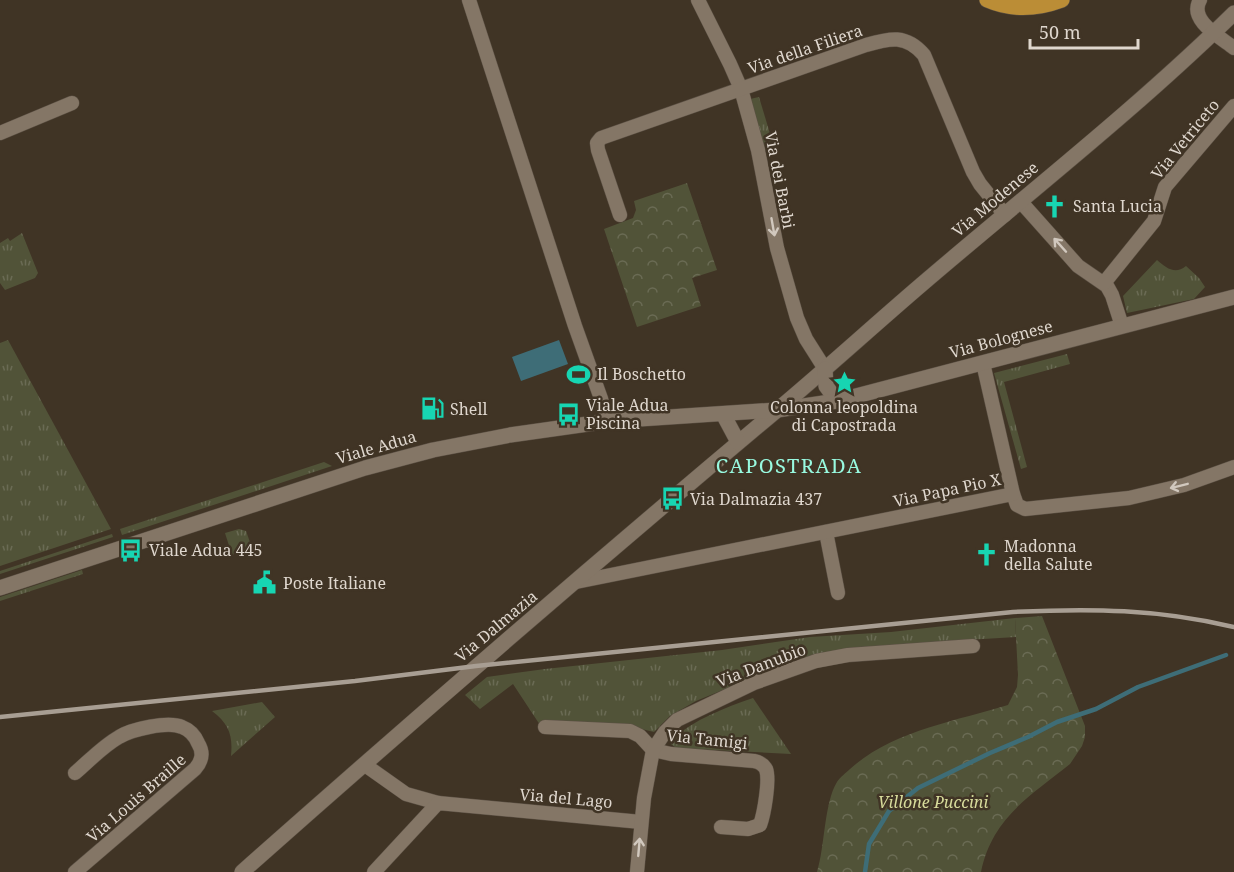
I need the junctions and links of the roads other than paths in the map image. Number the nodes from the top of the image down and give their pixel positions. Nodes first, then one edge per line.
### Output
1 (469, 0) edge
2 (698, 0) edge
3 (987, 0) edge
4 (1062, 0) edge
5 (1200, 0) edge
6 (1234, 13) edge
7 (1214, 32) junction
8 (1234, 48) edge
9 (741, 89) junction
10 (72, 104) dead end
11 (1234, 106) edge
12 (0, 133) edge
13 (1021, 202) junction
14 (620, 215) dead end
15 (1005, 215) junction
16 (1104, 283) junction
17 (1234, 297) edge
18 (1122, 326) junction
19 (983, 363) junction
20 (825, 369) junction
21 (837, 401) junction
22 (777, 410) junction
23 (723, 414) junction
24 (609, 421) junction
25 (738, 442) junction
26 (1234, 466) edge
27 (1013, 494) junction
28 (826, 532) junction
29 (576, 582) junction
30 (0, 588) edge
31 (838, 593) dead end
32 (973, 646) dead end
33 (545, 728) dead end
34 (653, 750) junction
35 (365, 765) junction
36 (75, 773) dead end
37 (438, 803) junction
38 (641, 822) junction
39 (721, 827) dead end
40 (75, 872) edge
41 (242, 872) edge
42 (374, 872) edge
43 (637, 872) edge

1 - 24 street
2 - 9 street, Via dei Barbi
3 - 4 main road
5 - 7 street
6 - 7 main road, Via Modenese
7 - 8 street
7 - 13 main road, Via Modenese
9 - 14 street, Via della Filiera
9 - 15 street, Via della Filiera
9 -> 20 street, Via dei Barbi
10 - 12 street
11 - 16 street, Via Vetriceto
13 - 15 main road, Via Modenese
16 -> 13 street
15 - 20 main road, Via Modenese
16 - 18 street
17 - 18 main road, Via Bolognese
18 - 19 main road, Via Bolognese
19 - 21 main road, Via Bolognese
19 - 27 street, Via Papa Pio X
20 - 21 main road
20 - 22 main road, Via Modenese
21 - 22 main road, Via Bolognese
22 - 23 main road, Viale Adua
22 - 25 main road, Via Dalmazia
23 - 24 main road, Viale Adua
23 - 25 main road
24 - 30 main road, Viale Adua
25 - 29 main road, Via Dalmazia
26 -> 27 street
27 - 28 street, Via Papa Pio X
28 - 29 street, Via Papa Pio X
28 - 31 street
29 - 35 main road, Via Dalmazia
32 - 34 street, Via Danubio
33 - 34 street
34 - 38 street, Via Danubio
34 - 39 street, Via Tamigi
35 - 37 street, Via del Lago
35 - 41 main road, Via Dalmazia
36 - 40 street, Via Louis Braille
37 - 38 street, Via del Lago
37 - 42 street
43 -> 38 street

